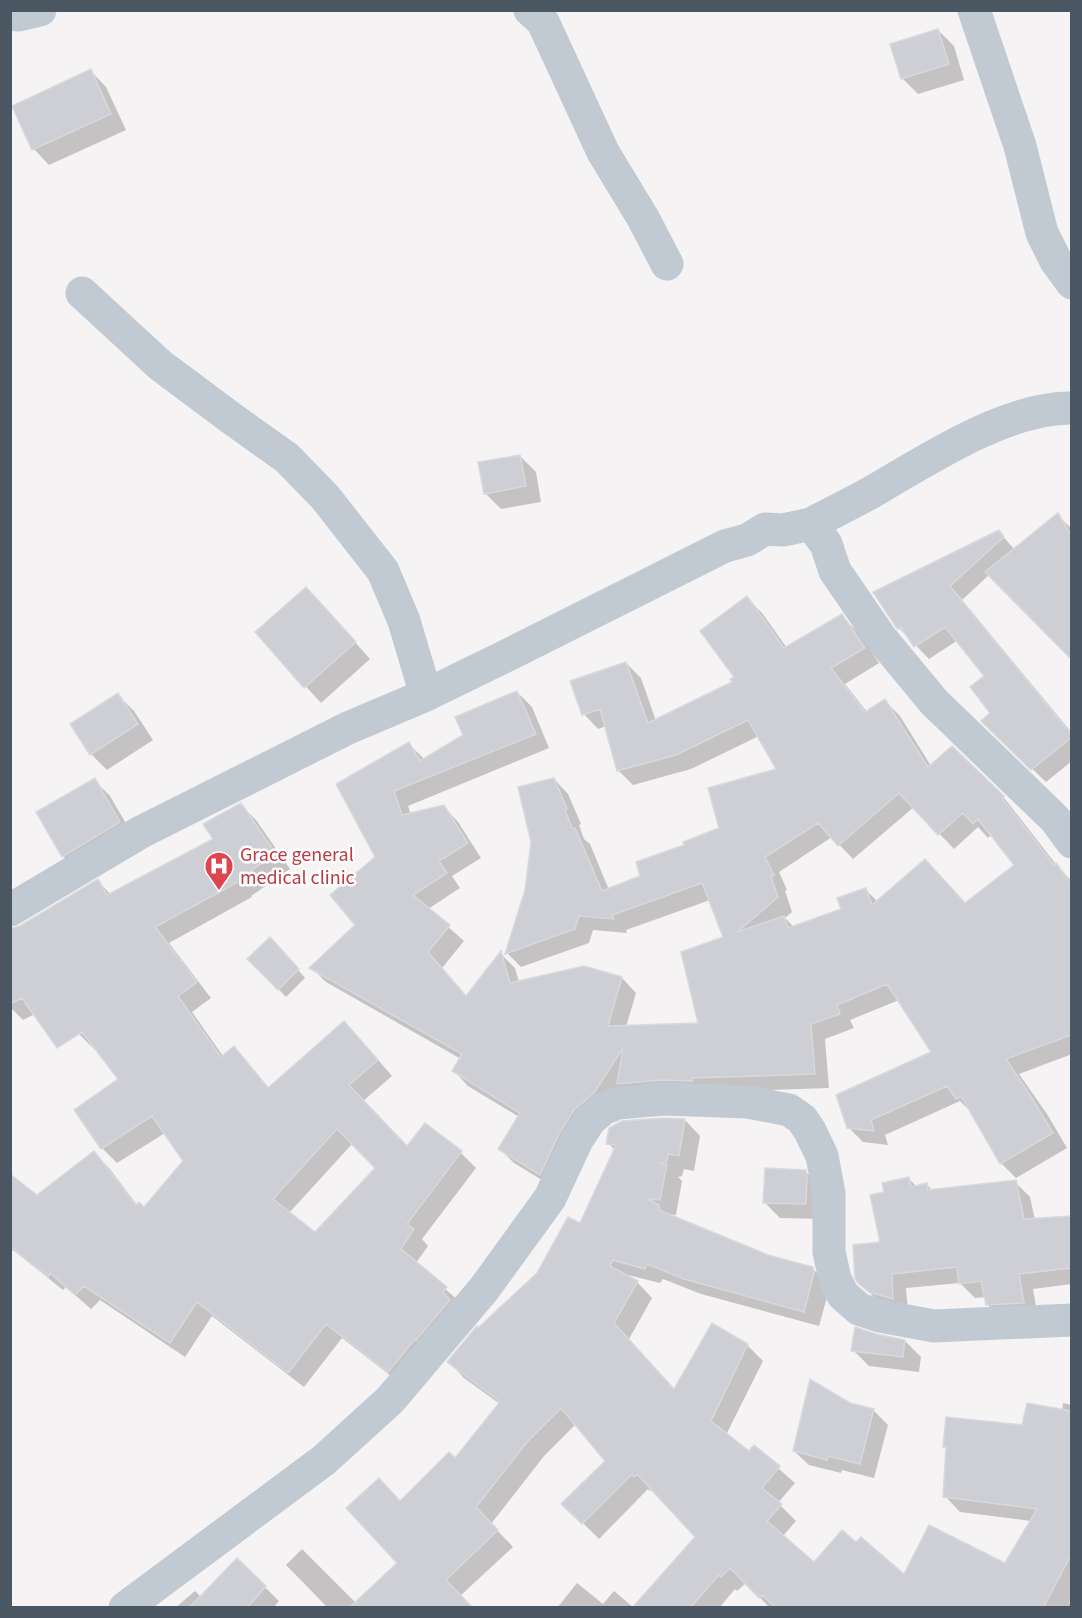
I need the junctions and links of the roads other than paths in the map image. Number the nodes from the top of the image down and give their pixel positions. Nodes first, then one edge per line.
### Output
1 (40, 10) edge
2 (530, 10) edge
3 (974, 10) edge
4 (10, 14) edge
5 (667, 264) dead end
6 (1071, 283) edge
7 (82, 292) dead end
8 (1071, 408) edge
9 (811, 524) junction
10 (426, 695) junction
11 (1071, 842) edge
12 (10, 910) edge
13 (1071, 1320) edge
14 (125, 1608) edge

1 - 4 street
2 - 5 street
3 - 6 street
7 - 10 street
8 - 9 street
9 - 10 street
9 - 11 street
10 - 12 street
13 - 14 street

